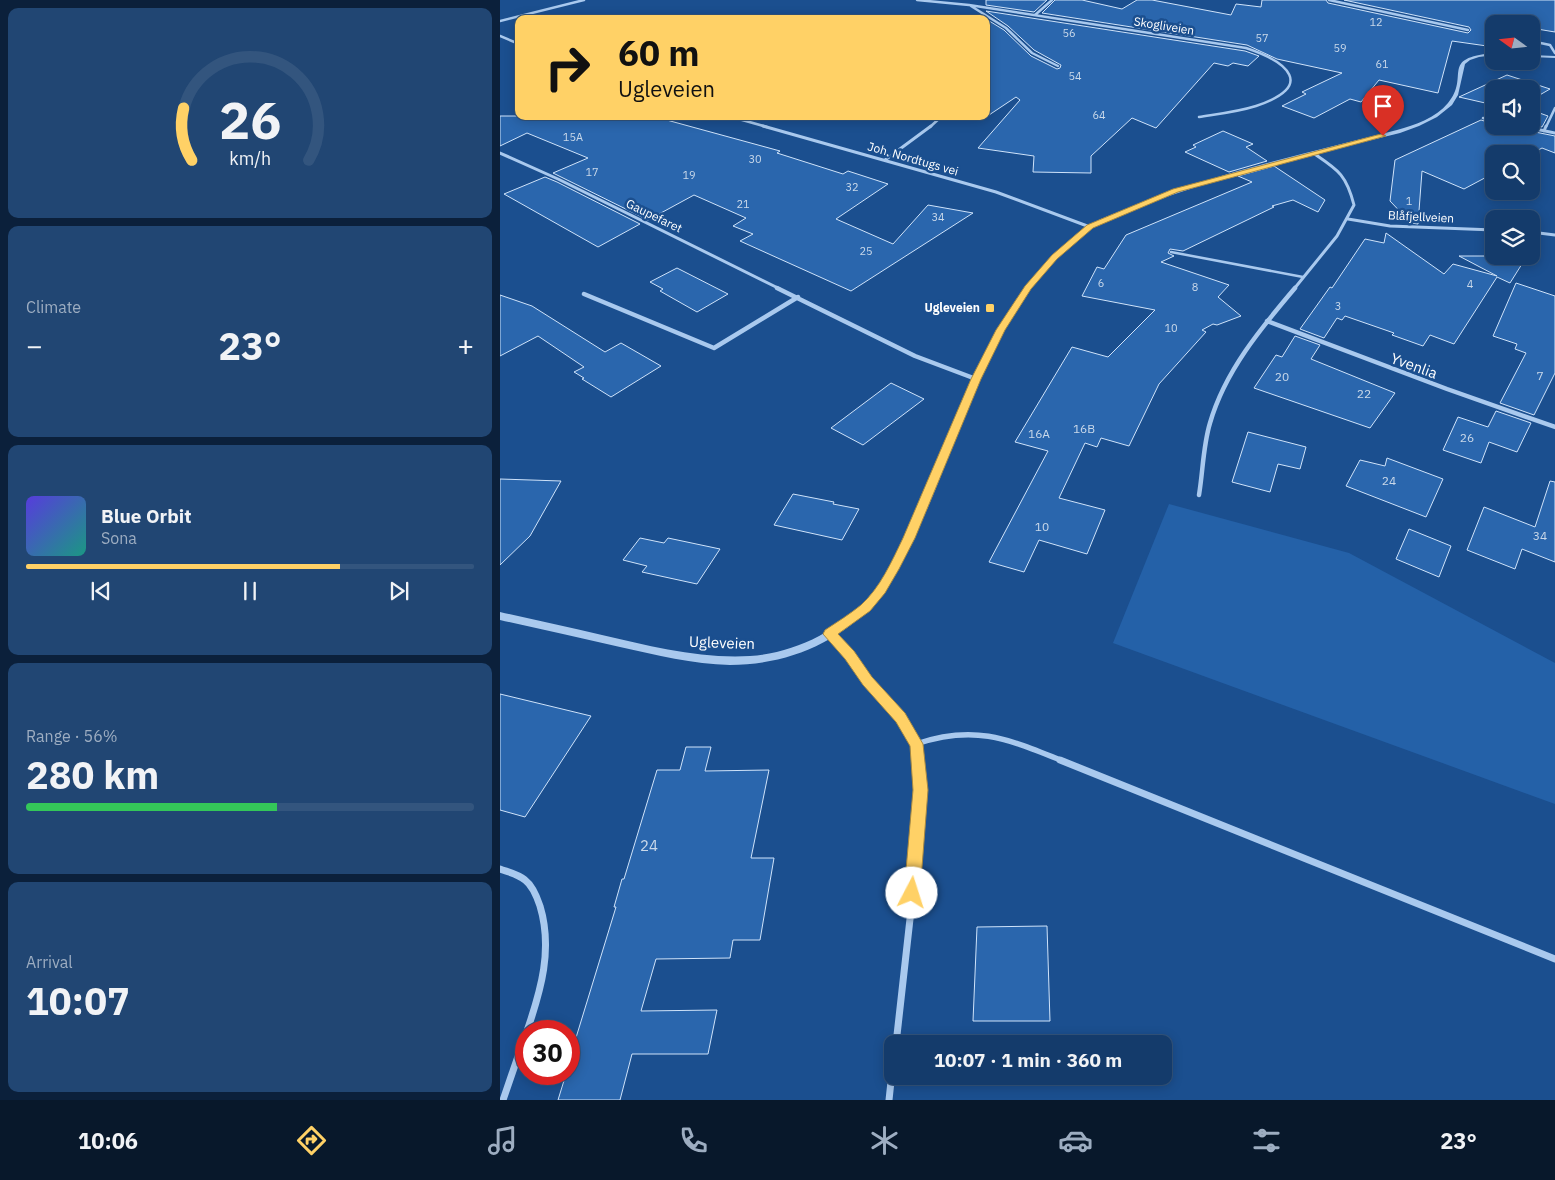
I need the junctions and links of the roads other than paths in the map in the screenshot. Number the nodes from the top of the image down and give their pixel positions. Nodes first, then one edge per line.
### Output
1 (584, 0) edge
2 (917, 0) edge
3 (1052, 0) edge
4 (1329, 0) edge
5 (969, 5) junction
6 (524, 15) edge
7 (985, 15) edge
8 (1035, 15) junction
9 (515, 17) edge
10 (990, 18) edge
11 (500, 21) edge
12 (1468, 30) dead end
13 (500, 36) edge
14 (515, 42) edge
15 (1540, 43) edge
16 (1485, 55) edge
17 (1555, 55) edge
18 (1540, 56) edge
19 (1058, 66) dead end
20 (1555, 108) edge
21 (1199, 118) dead end
22 (741, 120) edge
23 (938, 120) edge
24 (1540, 130) edge
25 (1544, 131) junction
26 (1555, 134) edge
27 (1313, 153) junction
28 (500, 154) edge
29 (885, 160) junction
30 (1348, 219) junction
31 (1090, 227) junction
32 (1485, 230) edge
33 (1540, 233) edge
34 (1555, 235) edge
35 (1170, 252) dead end
36 (1303, 277) junction
37 (584, 294) dead end
38 (798, 297) junction
39 (1267, 321) junction
40 (976, 379) junction
41 (1555, 427) edge
42 (1199, 495) dead end
43 (500, 616) edge
44 (830, 634) junction
45 (916, 744) junction
46 (500, 870) edge
47 (1555, 959) edge
48 (530, 1020) edge
49 (897, 1035) edge
50 (515, 1066) edge
51 (891, 1085) edge
52 (503, 1100) edge
53 (889, 1100) edge

1 - 6 street
2 - 5 street, Skogliveien
3 - 8 street
4 - 12 street
5 - 7 street
5 - 8 street, Skogliveien
8 - 21 street, Skogliveien
9 - 11 street
10 - 19 street
13 - 14 street
15 - 17 street
16 - 27 street, Ugleveien
17 - 18 street
20 - 25 street
22 - 29 street, Joh. Nordtugs vei
23 - 29 street
24 - 25 street
25 - 26 street
27 - 30 street
27 - 31 street, Ugleveien
28 - 38 street, Gaupefaret
29 - 31 street, Joh. Nordtugs vei
30 - 32 street, Blåfjellveien
30 - 36 street
31 - 40 street, Ugleveien
33 - 34 street
35 - 36 lane
36 - 39 street
37 - 38 street
38 - 40 street, Gaupefaret
39 - 41 street, Yvenlia
39 - 42 street
40 - 44 street, Ugleveien
43 - 44 street, Ugleveien
44 - 45 street
45 - 47 street
45 - 49 street
46 - 48 street
50 - 52 street
51 - 53 street

